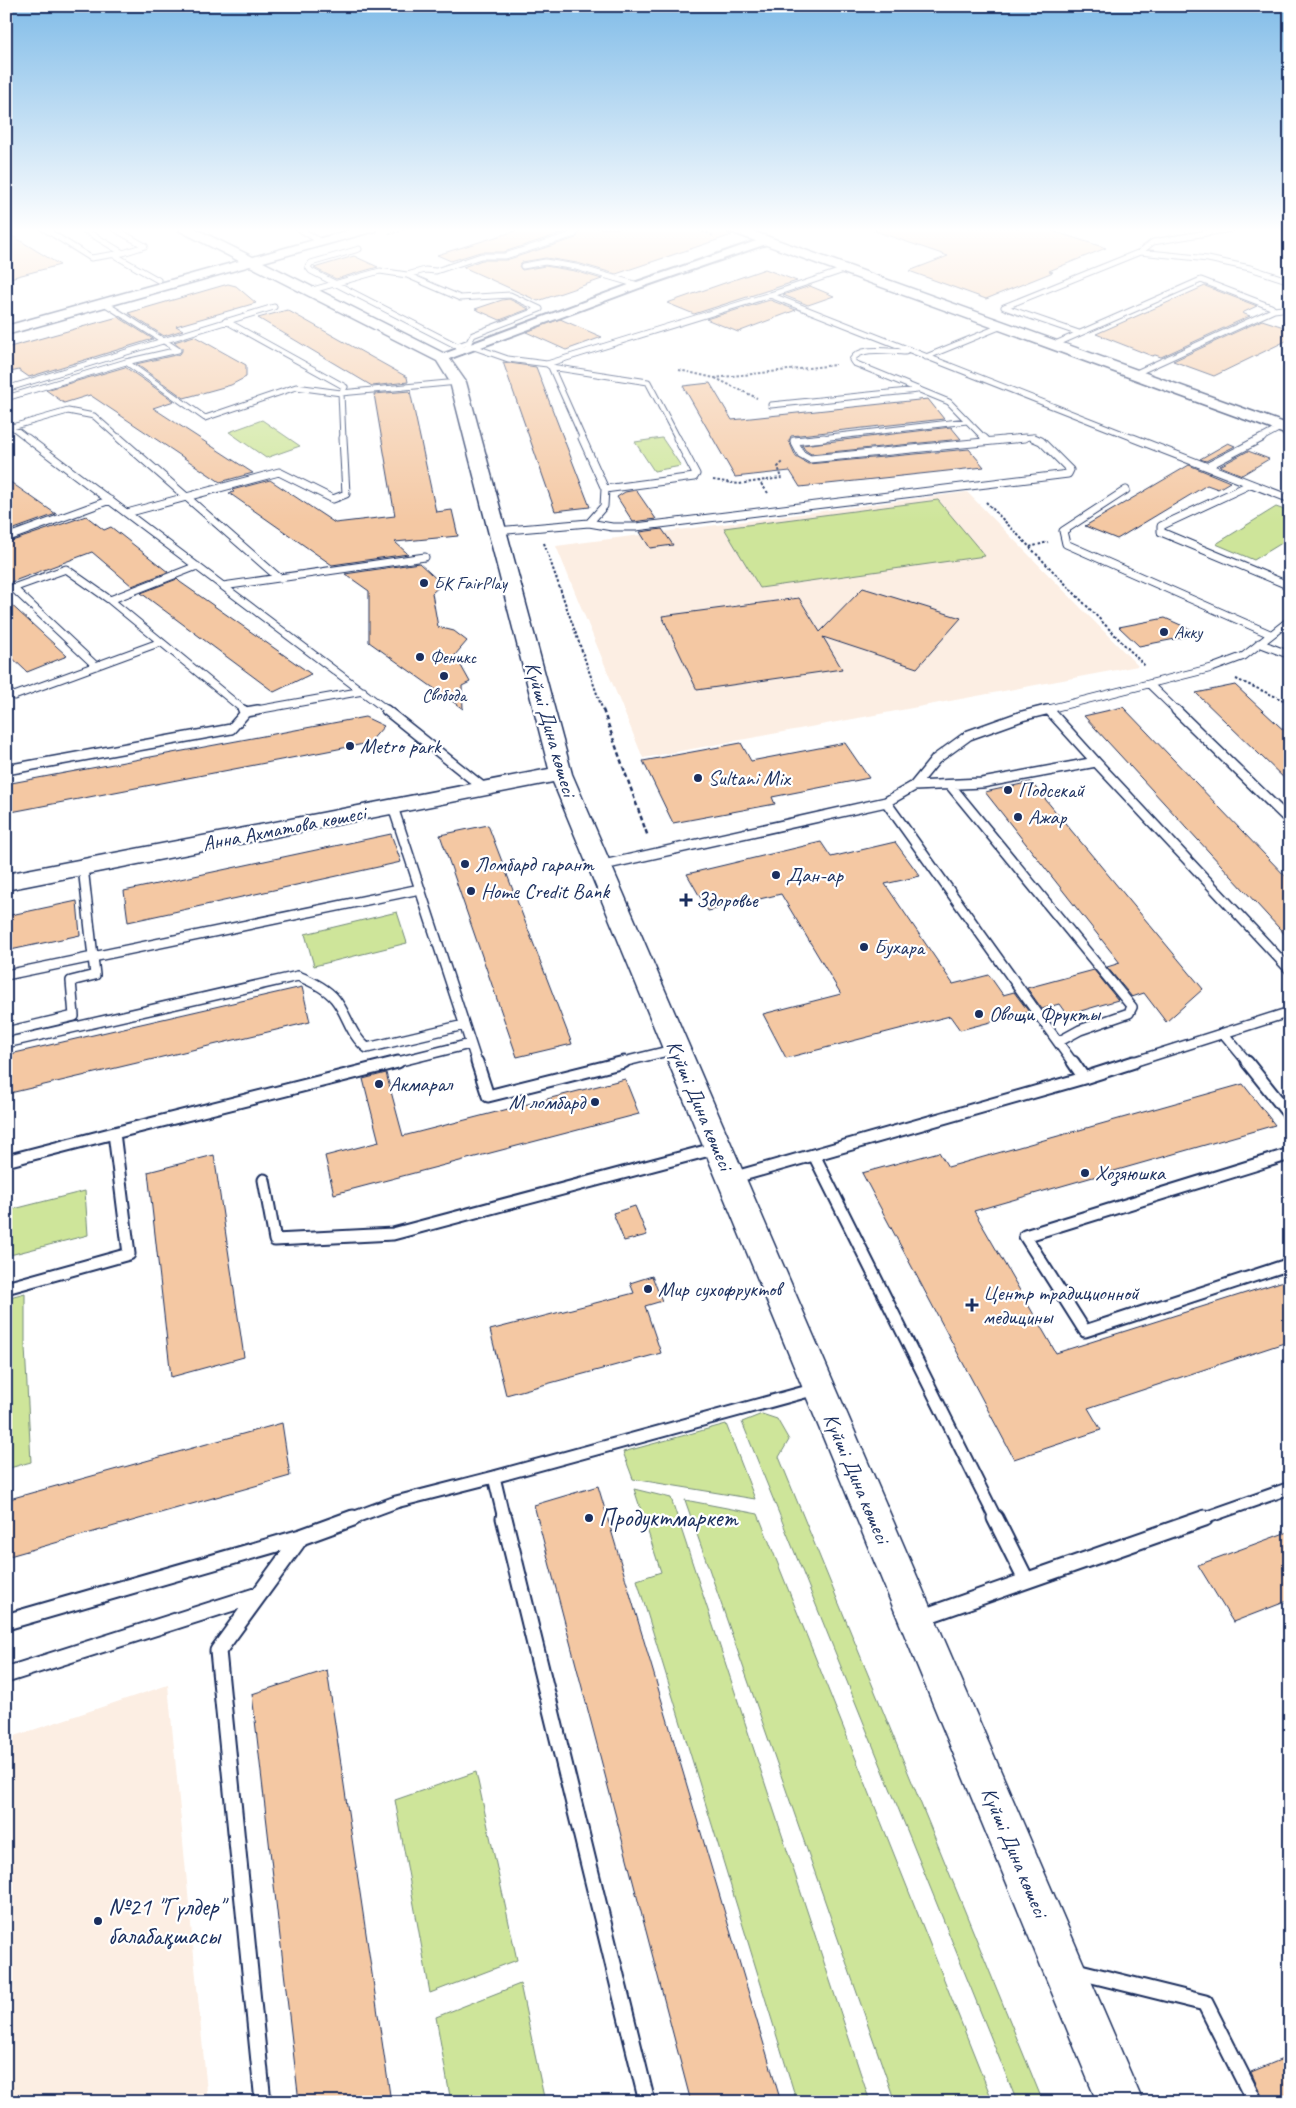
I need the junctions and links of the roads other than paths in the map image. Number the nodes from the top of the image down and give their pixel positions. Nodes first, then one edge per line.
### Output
1 (22, 326) edge
2 (140, 326) edge
3 (209, 326) edge
4 (236, 326) edge
5 (379, 326) edge
6 (423, 326) edge
7 (495, 326) edge
8 (521, 326) edge
9 (671, 326) edge
10 (850, 326) edge
11 (1001, 326) edge
12 (1003, 326) edge
13 (1058, 326) edge
14 (1096, 326) edge
15 (1238, 326) edge
16 (6, 331) edge
17 (1079, 334) junction
18 (163, 341) junction
19 (1053, 345) junction
20 (464, 347) junction
21 (915, 352) junction
22 (926, 356) junction
23 (442, 358) junction
24 (126, 362) junction
25 (549, 365) junction
26 (1134, 374) junction
27 (458, 382) junction
28 (6, 389) edge
29 (922, 390) junction
30 (341, 393) junction
31 (6, 398) edge
32 (771, 405) road end
33 (967, 421) junction
34 (9, 425) edge
35 (1285, 429) edge
36 (986, 440) junction
37 (1208, 466) junction
38 (1251, 484) junction
39 (605, 489) junction
40 (1126, 490) dead end
41 (185, 497) junction
42 (1290, 499) edge
43 (110, 500) junction
44 (127, 513) junction
45 (589, 523) junction
46 (497, 531) junction
47 (6, 538) edge
48 (425, 557) dead end
49 (197, 566) junction
50 (279, 578) junction
51 (223, 586) junction
52 (1290, 586) edge
53 (110, 600) junction
54 (1290, 620) edge
55 (1270, 634) junction
56 (161, 642) junction
57 (1259, 643) junction
58 (1290, 655) edge
59 (96, 666) junction
60 (1149, 684) junction
61 (6, 691) edge
62 (363, 691) junction
63 (1048, 709) junction
64 (246, 712) junction
65 (1096, 762) junction
66 (6, 770) edge
67 (561, 774) junction
68 (950, 785) junction
69 (914, 786) junction
70 (485, 789) junction
71 (886, 802) junction
72 (393, 807) junction
73 (1290, 821) edge
74 (599, 866) junction
75 (83, 867) junction
76 (6, 882) edge
77 (420, 889) junction
78 (94, 955) junction
79 (1290, 970) edge
80 (6, 975) edge
81 (1290, 1012) edge
82 (464, 1025) junction
83 (6, 1032) edge
84 (1224, 1034) junction
85 (1058, 1042) junction
86 (6, 1043) edge
87 (470, 1044) junction
88 (676, 1049) junction
89 (1084, 1078) junction
90 (1290, 1116) edge
91 (114, 1133) junction
92 (718, 1147) junction
93 (1290, 1154) edge
94 (814, 1155) junction
95 (6, 1161) edge
96 (731, 1179) junction
97 (264, 1180) dead end
98 (1290, 1264) edge
99 (6, 1288) edge
100 (819, 1388) junction
101 (494, 1477) junction
102 (1290, 1488) edge
103 (301, 1537) junction
104 (1026, 1580) junction
105 (258, 1595) junction
106 (917, 1619) junction
107 (6, 1622) edge
108 (6, 1675) edge
109 (1064, 1968) junction
110 (262, 2102) edge
111 (647, 2102) edge
112 (1120, 2102) edge
113 (1255, 2102) edge

1 - 16 street
2 - 18 lane
3 - 18 lane
4 - 30 lane
5 - 23 street, Күйші Дина көшесі
6 - 20 lane
7 - 20 lane
8 - 20 street
9 - 25 lane
10 - 21 lane
11 - 22 lane
12 - 19 street
13 - 17 lane
14 - 17 lane
15 - 26 lane
17 - 19 lane
18 - 24 lane
18 - 28 lane
19 - 26 street
20 - 23 street
20 - 25 lane
21 - 22 lane
21 - 29 lane
22 - 37 lane
23 - 27 street, Күйші Дина көшесі
24 - 30 lane
24 - 31 lane
25 - 39 lane
25 - 39 lane
26 - 35 street
27 - 30 lane
27 - 46 street, Күйші Дина көшесі
29 - 32 lane
29 - 33 lane
30 - 41 lane
33 - 36 lane
33 - 36 lane
34 - 41 lane
34 - 43 lane
35 - 37 lane
36 - 45 lane
37 - 38 lane
38 - 42 lane
38 - 52 lane
39 - 45 lane
40 - 55 lane
41 - 44 lane
41 - 50 lane
43 - 44 lane
43 - 47 lane
44 - 49 lane
45 - 46 lane
46 - 67 street, Күйші Дина көшесі
48 - 50 lane
49 - 51 lane
49 - 53 lane
50 - 51 lane
51 - 62 lane
53 - 56 lane
53 - 59 lane
54 - 55 lane
55 - 57 lane
56 - 59 lane
56 - 64 lane
57 - 58 lane
57 - 60 lane
59 - 61 lane
60 - 63 lane
60 - 73 lane
62 - 64 lane
62 - 70 lane
63 - 65 lane
63 - 69 lane
64 - 66 lane
65 - 68 lane
65 - 79 lane
67 - 70 street, Анна Ахматова көшесі
67 - 74 street, Күйші Дина көшесі
68 - 69 lane
68 - 85 lane
69 - 71 lane
70 - 72 street, Анна Ахматова көшесі
71 - 74 lane
71 - 85 lane
72 - 75 street, Анна Ахматова көшесі
72 - 77 lane
74 - 88 street, Күйші Дина көшесі
75 - 76 street, Анна Ахматова көшесі
75 - 78 lane
77 - 78 lane
77 - 82 lane
78 - 80 lane
78 - 83 lane
81 - 84 lane
82 - 86 lane
82 - 87 lane
84 - 89 lane
84 - 90 lane
85 - 89 lane
87 - 88 lane
87 - 91 lane
88 - 92 street, Күйші Дина көшесі
89 - 94 lane
91 - 95 lane
91 - 99 lane
92 - 96 street, Күйші Дина көшесі
92 - 97 lane
93 - 98 lane
94 - 96 lane
94 - 104 lane
96 - 100 street, Күйші Дина көшесі
100 - 101 lane
100 - 106 street, Күйші Дина көшесі
101 - 103 lane
101 - 111 lane
102 - 104 lane
103 - 105 lane
103 - 107 lane
104 - 106 lane
105 - 108 lane
105 - 110 lane
106 - 109 street, Күйші Дина көшесі
109 - 112 street, Күйші Дина көшесі
109 - 113 lane

